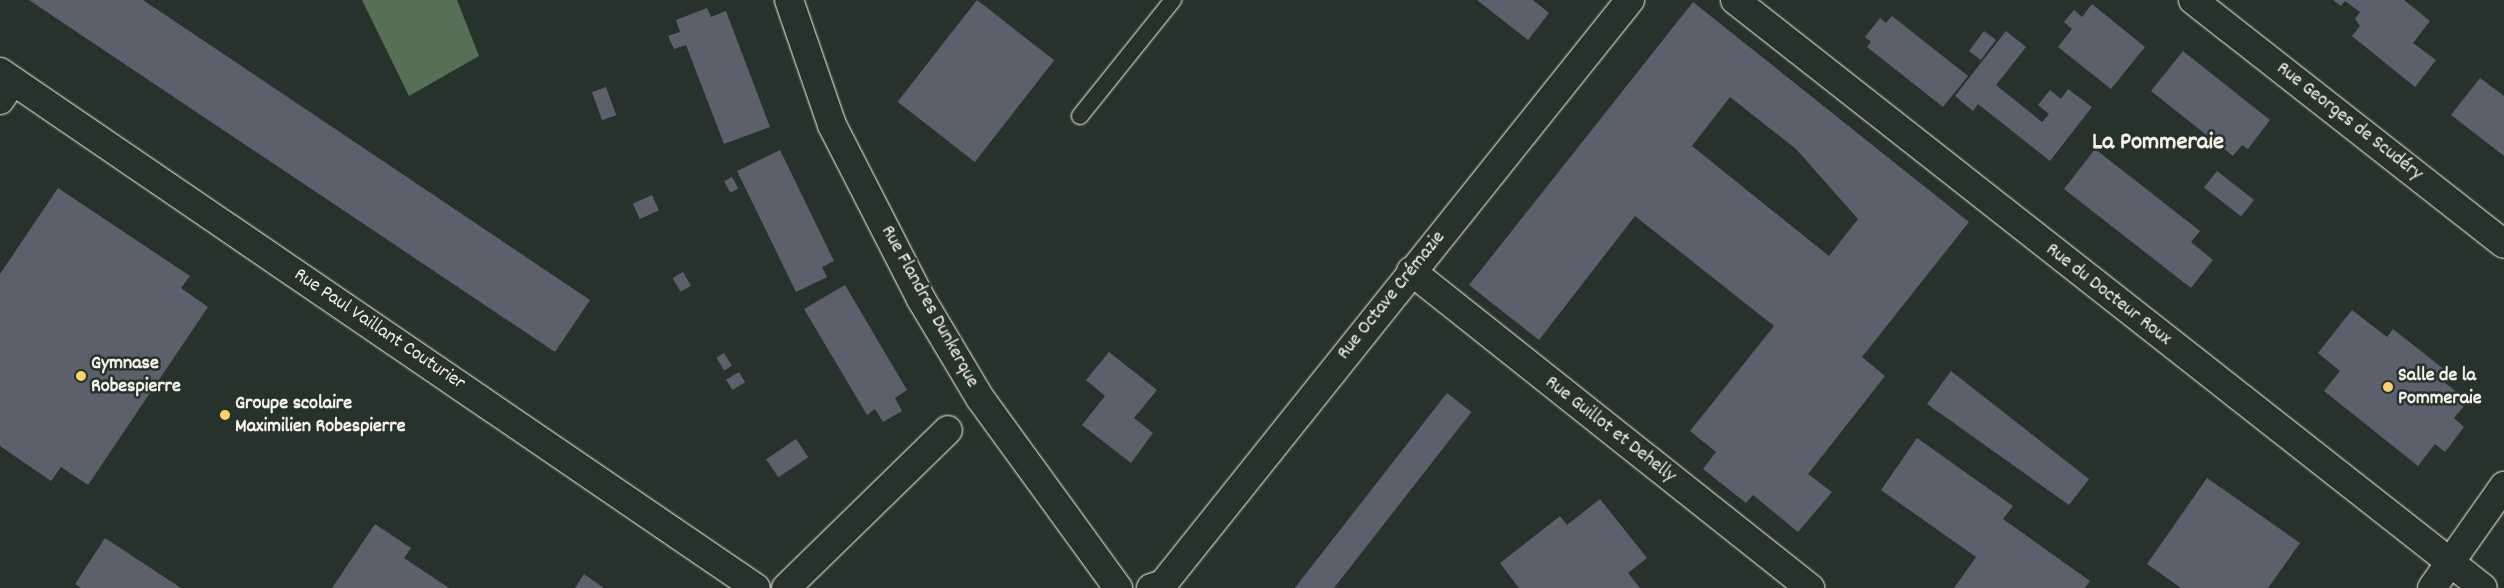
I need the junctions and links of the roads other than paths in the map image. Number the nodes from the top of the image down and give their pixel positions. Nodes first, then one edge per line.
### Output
1 (789, 0) edge
2 (1174, 0) edge
3 (1630, 0) edge
4 (1735, 0) edge
5 (2193, 0) edge
6 (4, 84) edge
7 (1080, 116) dead end
8 (2504, 244) edge
9 (1411, 271) junction
10 (948, 430) dead end
11 (2504, 486) edge
12 (2448, 564) junction
13 (756, 588) edge
14 (786, 588) edge
15 (1118, 588) edge
16 (1151, 588) edge
17 (1810, 588) edge
18 (2432, 588) edge
19 (2483, 588) edge

1 - 15 street, Rue Flandres Dunkerque
2 - 7 lane
3 - 9 street, Rue Octave Crémazie
4 - 12 street, Rue du Docteur Roux
5 - 8 street, Rue Georges de Scudéry
6 - 13 street, Rue Paul Vaillant Couturier
9 - 16 street, Rue Octave Crémazie
9 - 17 street, Rue Guillot et Dehelly
10 - 14 street
11 - 12 street
12 - 18 street
12 - 19 street, Rue du Docteur Roux

